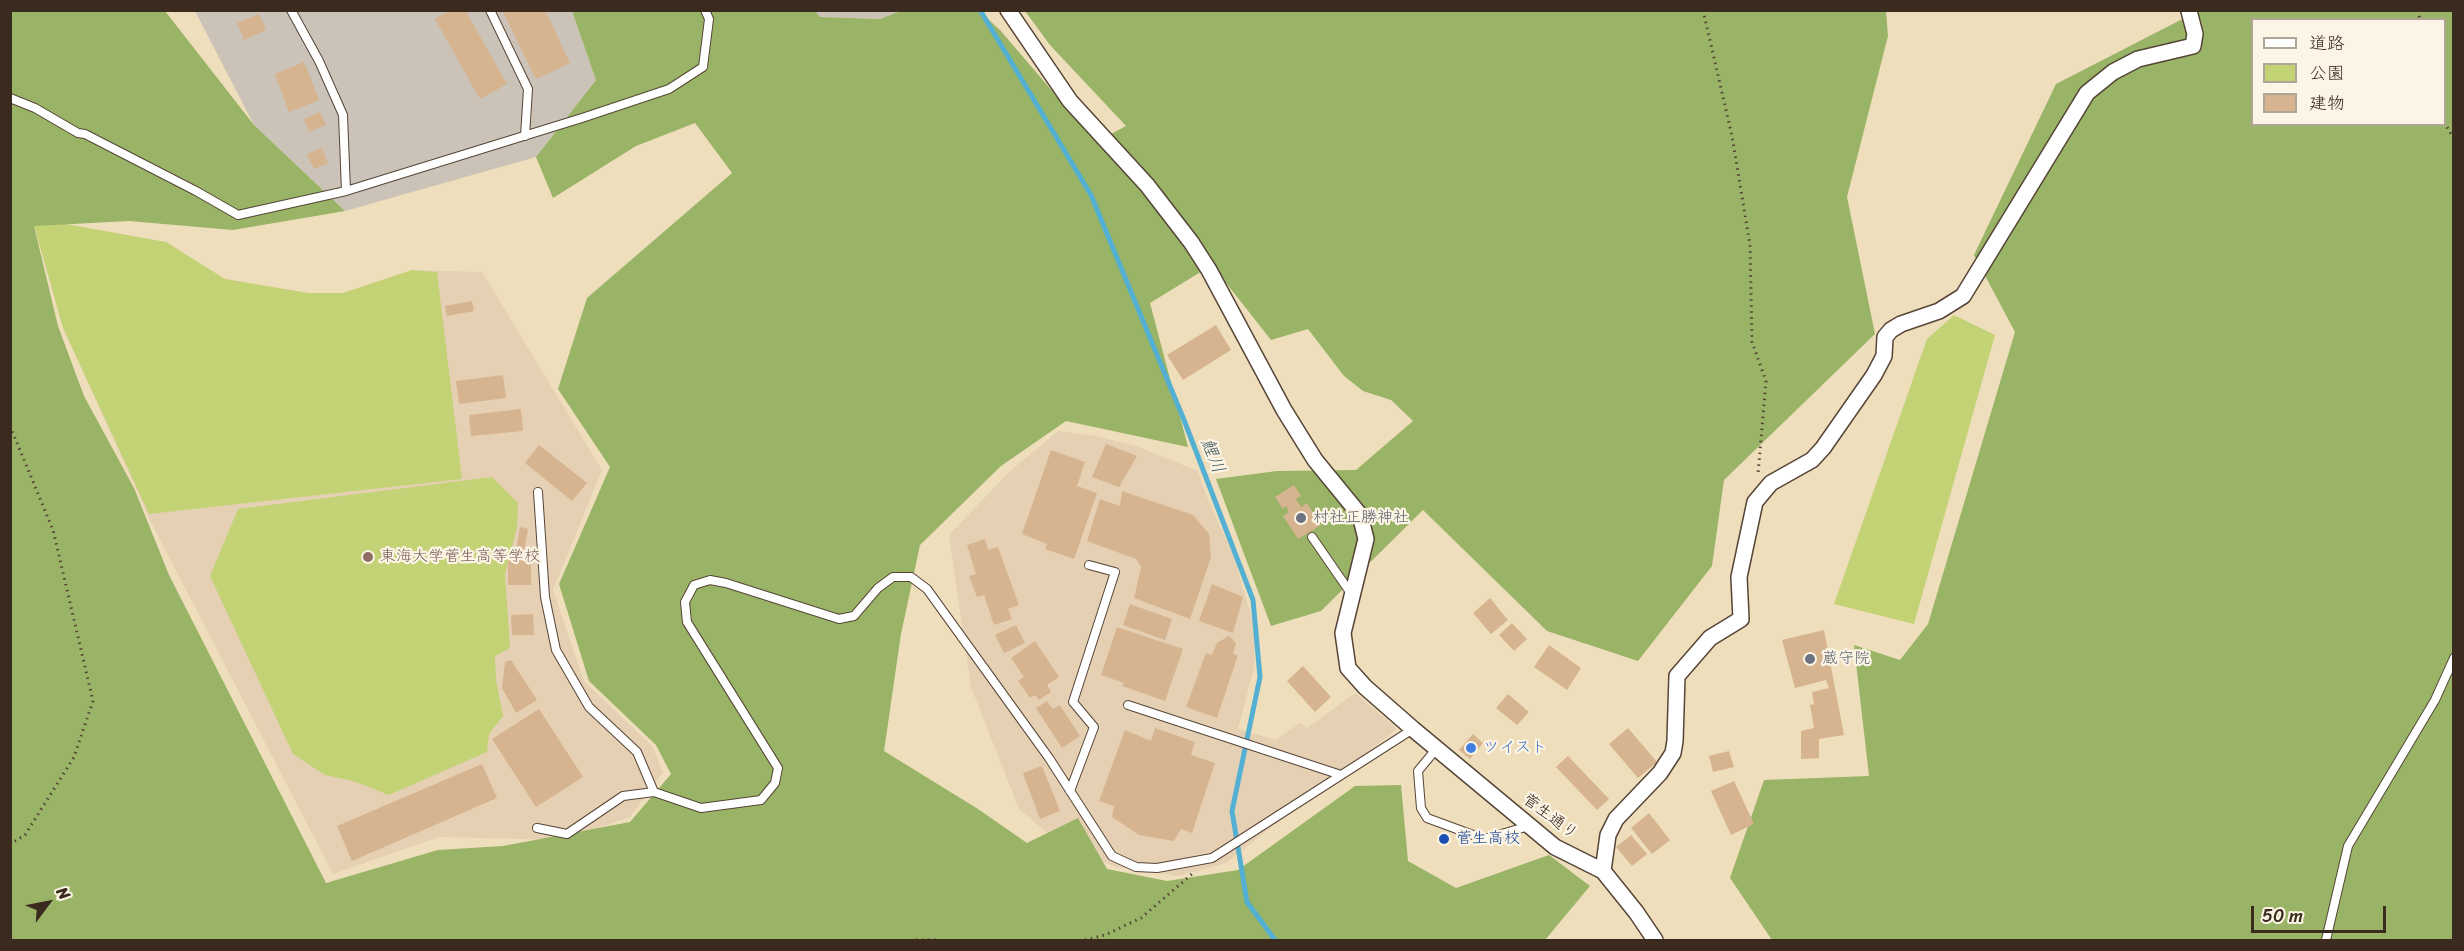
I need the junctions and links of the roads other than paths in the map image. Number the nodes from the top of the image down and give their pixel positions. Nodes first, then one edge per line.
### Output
1 (291, 10) edge
2 (490, 10) edge
3 (705, 10) edge
4 (1008, 10) edge
5 (2189, 11) edge
6 (10, 98) edge
7 (525, 136) junction
8 (346, 191) junction
9 (538, 492) dead end
10 (1312, 537) dead end
11 (1089, 565) dead end
12 (1352, 596) junction
13 (2454, 657) edge
14 (1128, 705) dead end
15 (1413, 729) junction
16 (1437, 748) junction
17 (1341, 775) junction
18 (1070, 791) junction
19 (654, 792) junction
20 (1529, 826) junction
21 (537, 828) dead end
22 (1603, 871) junction
23 (1655, 940) edge
24 (2326, 940) edge

1 - 8 lane
2 - 7 lane
3 - 7 lane
4 - 12 street, 菅生通り
5 - 22 street
6 - 8 lane
7 - 8 lane
9 - 19 lane
10 - 12 lane
11 - 18 lane
12 - 15 street, 菅生通り
13 - 24 lane
14 - 17 lane
15 - 16 street, 菅生通り
15 - 17 lane
16 - 20 street, 菅生通り
16 - 20 lane
17 - 18 lane
18 - 19 lane
19 - 21 lane
20 - 22 street, 菅生通り
22 - 23 street, 菅生通り

